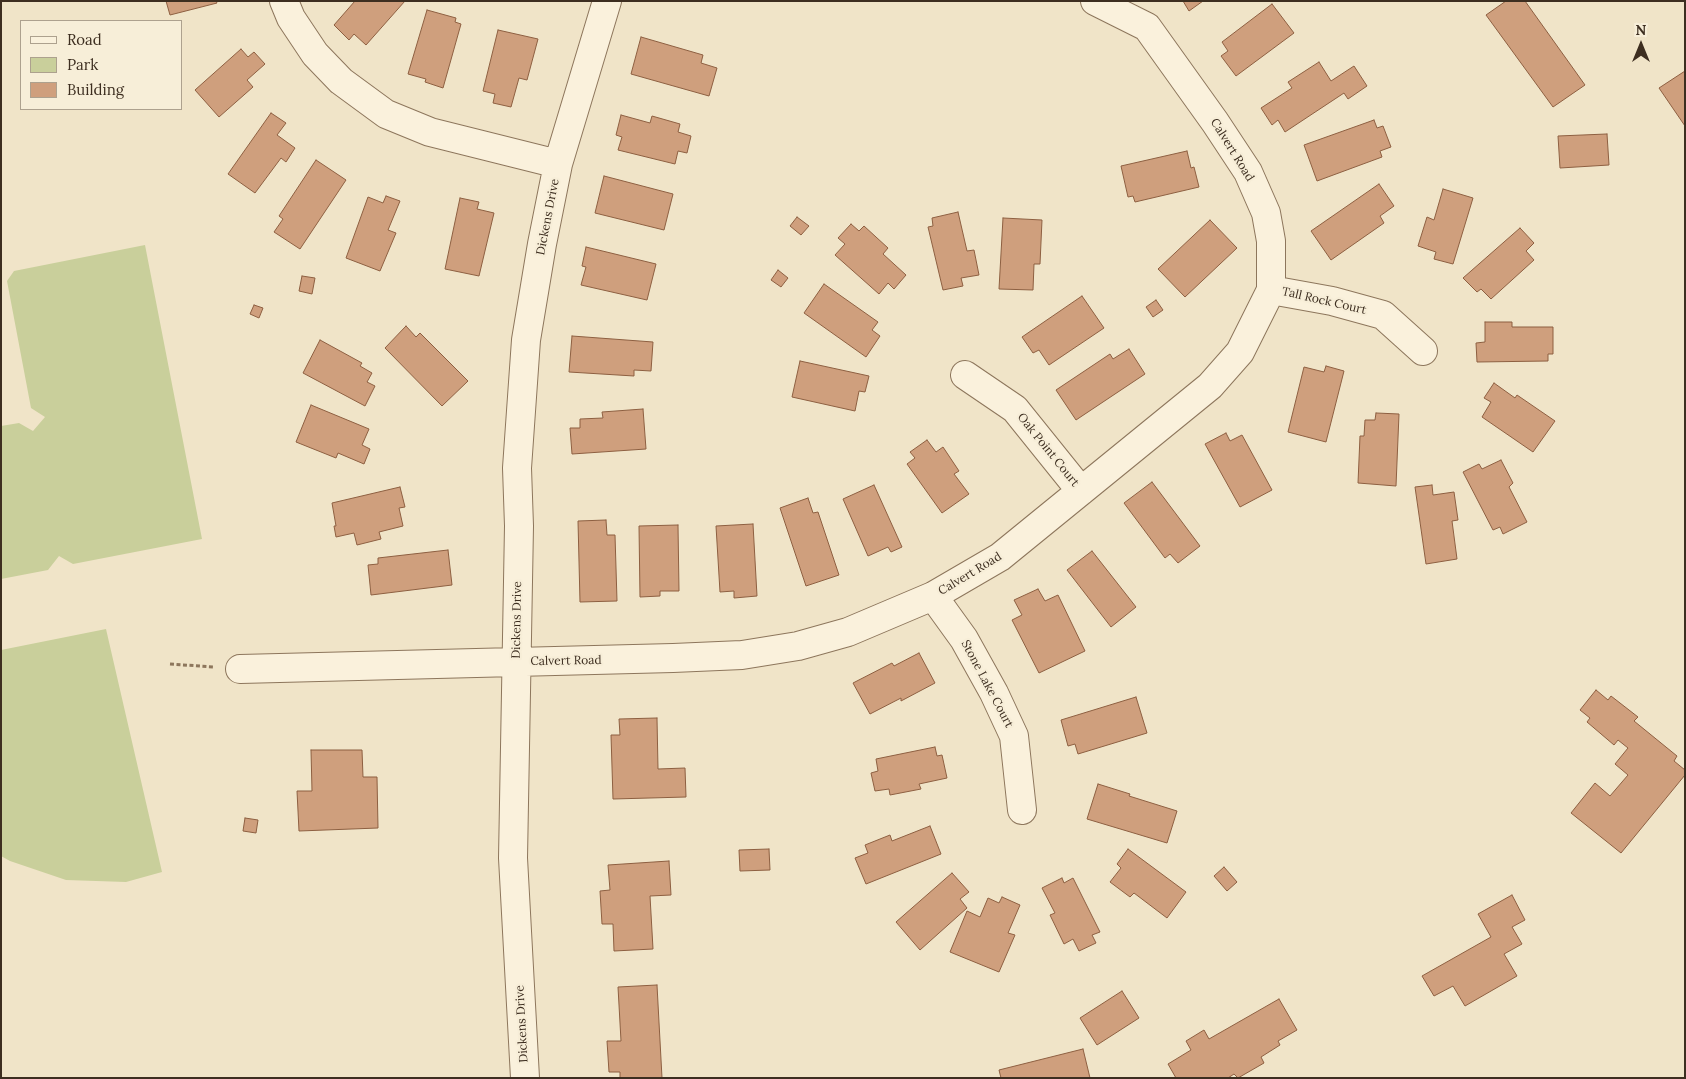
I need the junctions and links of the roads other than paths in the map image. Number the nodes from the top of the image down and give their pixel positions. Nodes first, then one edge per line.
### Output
1 (284, 1) edge
2 (607, 1) edge
3 (1095, 1) edge
4 (558, 164) junction
5 (1272, 290) junction
6 (1423, 352) dead end
7 (965, 375) dead end
8 (1081, 491) junction
9 (933, 596) junction
10 (516, 662) junction
11 (240, 669) road end
12 (1022, 810) dead end
13 (525, 1078) edge

1 - 4 street, Dickens Drive
2 - 4 street, Dickens Drive
3 - 5 street, Calvert Road
4 - 10 street, Dickens Drive
5 - 6 street, Tall Rock Court
5 - 8 street, Calvert Road
7 - 8 street, Oak Point Court
8 - 9 street, Calvert Road
9 - 10 street, Calvert Road
9 - 12 street, Stone Lake Court
10 - 11 street, Calvert Road
10 - 13 street, Dickens Drive

